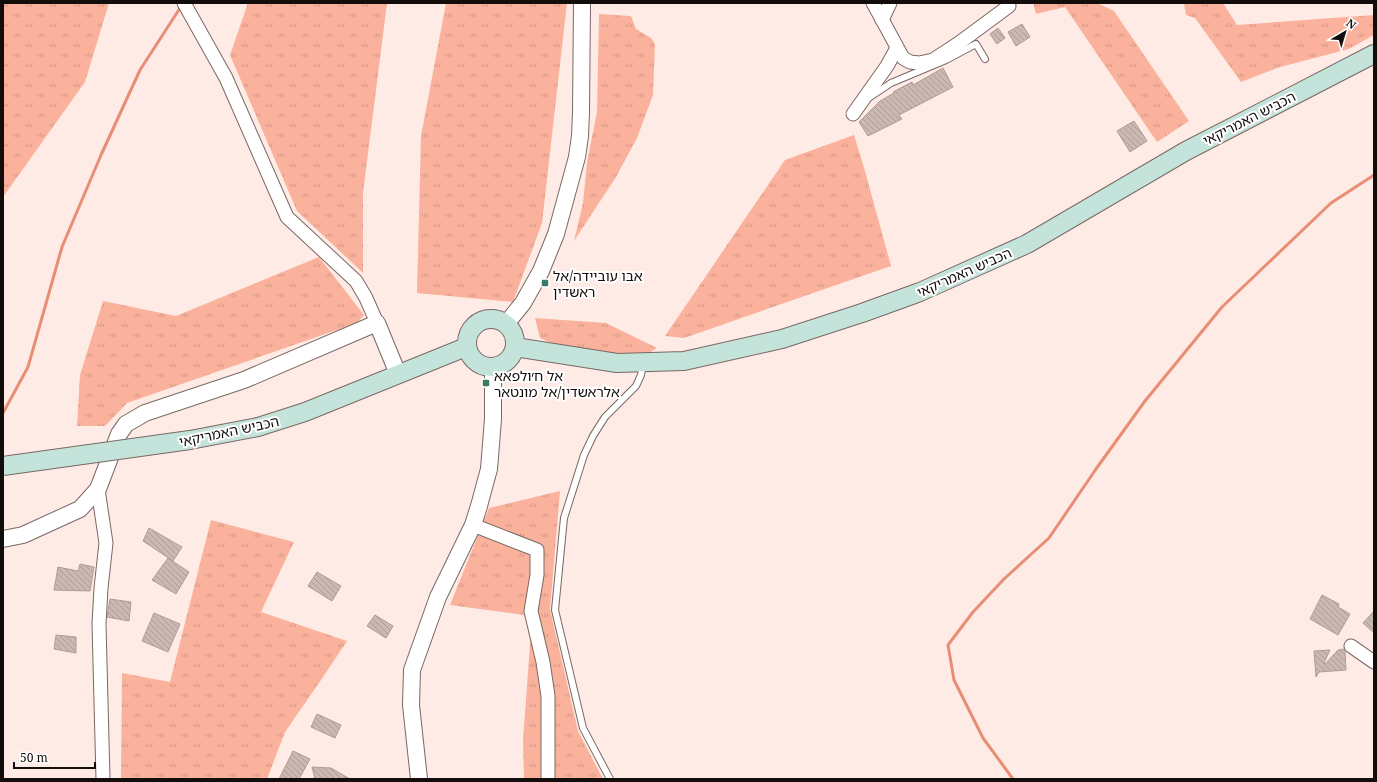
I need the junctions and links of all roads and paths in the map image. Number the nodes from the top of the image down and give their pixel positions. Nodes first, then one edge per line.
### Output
1 (184, 3) edge
2 (582, 3) edge
3 (873, 3) edge
4 (890, 3) edge
5 (1009, 6) dead end
6 (882, 20) junction
7 (897, 48) junction
8 (1374, 54) edge
9 (985, 59) dead end
10 (857, 108) joint
11 (377, 323) junction
12 (506, 324) junction
13 (466, 347) junction
14 (515, 347) junction
15 (643, 363) junction
16 (493, 368) junction
17 (398, 374) junction
18 (3, 466) edge
19 (98, 489) junction
20 (473, 525) junction
21 (3, 539) edge
22 (1351, 646) dead end
23 (1374, 662) edge
24 (103, 779) edge
25 (419, 779) edge
26 (548, 779) edge
27 (610, 779) edge

1 - 11 street
2 - 12 street
3 - 6 street
4 - 6 street
5 - 7 street
6 - 7 street
7 - 10 street
8 - 15 main road, הכביש האמריקאי
9 - 10 lane
11 - 17 street
11 - 19 street
12 - 13 main road
12 - 14 main road
13 - 16 main road
13 - 17 main road, הכביש האמריקאי
14 - 15 main road, הכביש האמריקאי
14 - 16 main road
15 - 27 lane
16 - 20 street
17 - 18 main road, הכביש האמריקאי, bridge
19 - 21 street
19 - 24 street
20 - 25 street
20 - 26 street
22 - 23 street

